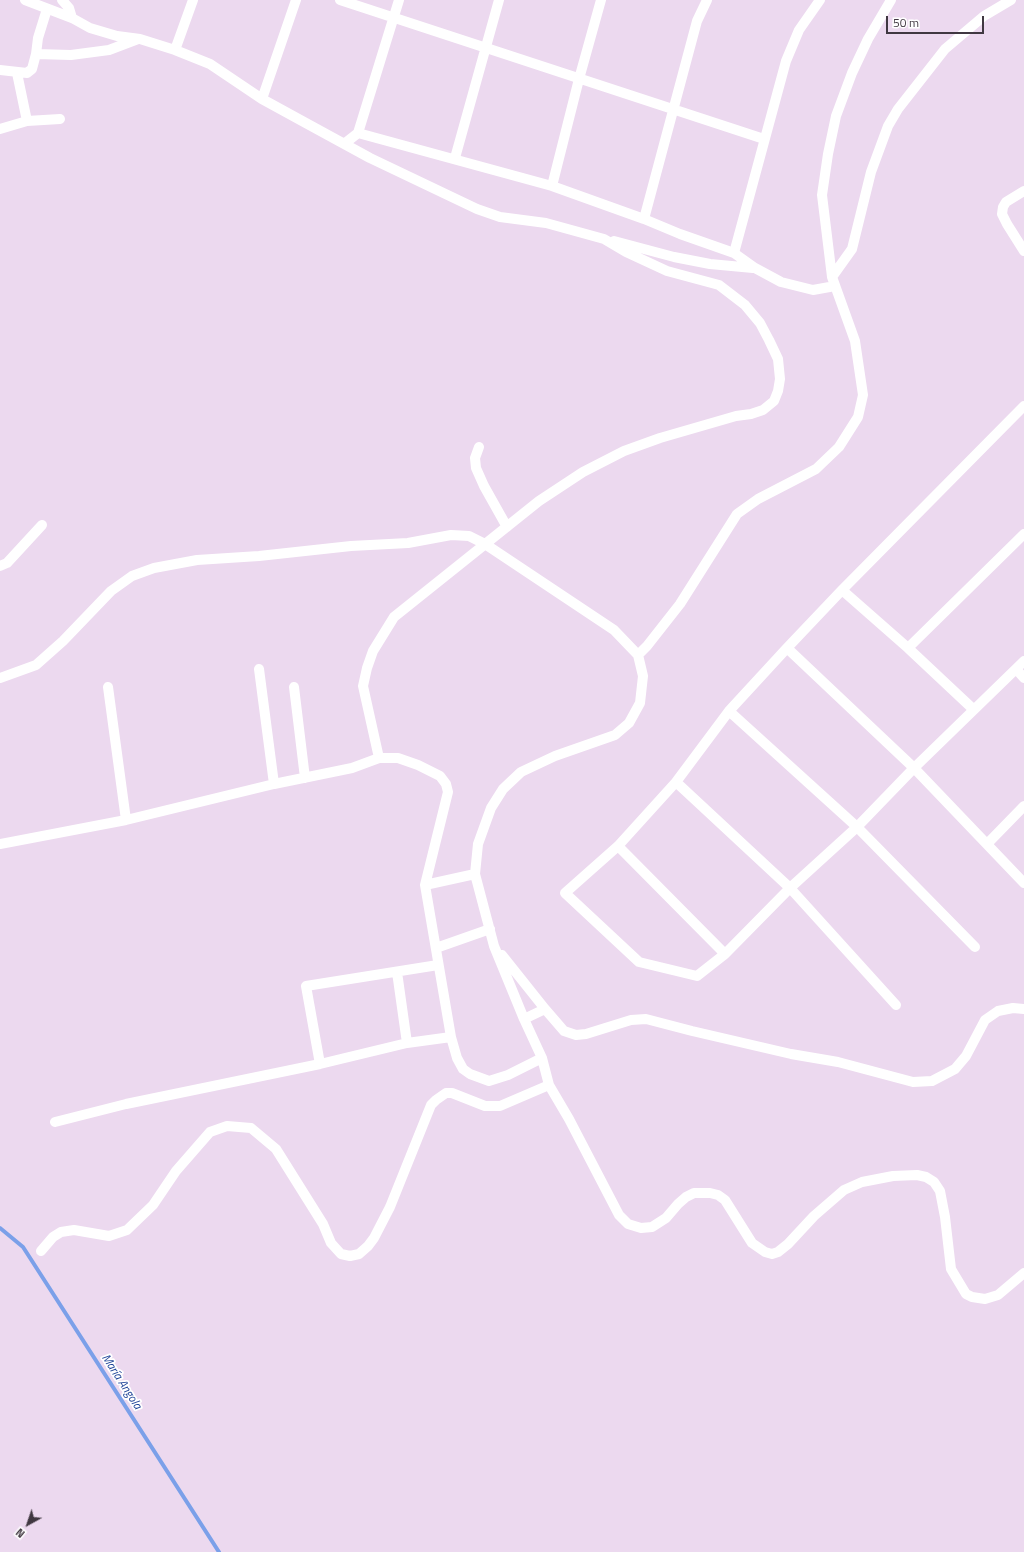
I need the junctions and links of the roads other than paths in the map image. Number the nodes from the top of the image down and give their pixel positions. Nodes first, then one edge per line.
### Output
1 (25, 0) edge
2 (62, 0) edge
3 (193, 0) edge
4 (296, 0) edge
5 (340, 0) edge
6 (399, 0) edge
7 (499, 0) edge
8 (601, 0) edge
9 (707, 0) edge
10 (820, 0) edge
11 (892, 0) edge
12 (1011, 0) edge
13 (47, 9) junction
14 (72, 18) junction
15 (393, 18) junction
16 (140, 39) junction
17 (485, 48) junction
18 (175, 50) junction
19 (36, 54) junction
20 (0, 70) edge
21 (17, 72) junction
22 (579, 79) junction
23 (262, 99) junction
24 (673, 110) junction
25 (60, 119) dead end
26 (27, 121) junction
27 (0, 129) edge
28 (358, 133) junction
29 (764, 139) junction
30 (344, 144) junction
31 (455, 158) junction
32 (552, 186) junction
33 (1024, 191) edge
34 (644, 219) junction
35 (604, 239) junction
36 (1024, 251) edge
37 (734, 253) junction
38 (755, 268) junction
39 (833, 281) junction
40 (1024, 406) edge
41 (479, 447) dead end
42 (42, 525) dead end
43 (506, 527) junction
44 (1024, 534) edge
45 (485, 544) junction
46 (0, 566) edge
47 (842, 590) junction
48 (787, 648) junction
49 (908, 648) junction
50 (638, 654) junction
51 (1024, 661) edge
52 (259, 669) dead end
53 (1016, 669) junction
54 (0, 678) edge
55 (1024, 678) edge
56 (108, 687) dead end
57 (294, 687) dead end
58 (973, 709) junction
59 (729, 711) junction
60 (379, 758) junction
61 (914, 768) junction
62 (304, 778) junction
63 (676, 782) junction
64 (274, 784) junction
65 (1024, 806) edge
66 (126, 820) junction
67 (857, 827) junction
68 (988, 843) junction
69 (0, 844) edge
70 (618, 846) junction
71 (475, 874) junction
72 (1024, 883) edge
73 (425, 885) junction
74 (790, 888) junction
75 (490, 929) junction
76 (494, 946) junction
77 (975, 947) dead end
78 (436, 948) junction
79 (725, 954) junction
80 (438, 965) junction
81 (397, 972) junction
82 (896, 1005) dead end
83 (544, 1009) junction
84 (1024, 1009) edge
85 (524, 1019) junction
86 (451, 1037) junction
87 (407, 1043) junction
88 (542, 1058) junction
89 (320, 1064) junction
90 (549, 1085) junction
91 (55, 1122) dead end
92 (41, 1251) dead end
93 (1024, 1273) edge

1 - 13 street
2 - 14 street
3 - 18 street
4 - 23 street
5 - 15 street
6 - 15 street
7 - 17 street
8 - 22 street
9 - 24 street
10 - 29 street
11 - 39 street
12 - 39 street
13 - 14 street
13 - 19 street
14 - 16 street
15 - 17 street
15 - 28 street
16 - 18 street
16 - 19 street
17 - 22 street
17 - 31 street
18 - 23 street
19 - 21 street
20 - 21 street
21 - 26 street
22 - 24 street
22 - 32 street
23 - 30 street
24 - 29 street
24 - 34 street
25 - 26 street
26 - 27 street
28 - 30 street
28 - 31 street
29 - 37 street
30 - 35 street
31 - 32 street
32 - 34 street
33 - 36 street
34 - 37 street
35 - 38 street
35 - 43 street
37 - 38 street
38 - 39 street
39 - 50 street
40 - 47 street
41 - 43 street
42 - 46 street
43 - 45 street
44 - 49 street
45 - 50 street
45 - 54 street
45 - 60 street
47 - 48 street
47 - 49 street
48 - 59 street
48 - 61 street
49 - 58 street
50 - 71 street
51 - 53 street
52 - 64 street
53 - 55 street
53 - 58 street
56 - 66 street
57 - 62 street
58 - 61 street
59 - 63 street
59 - 67 street
60 - 62 street
60 - 73 street
61 - 67 street
61 - 68 street
62 - 64 street
63 - 70 street
63 - 74 street
64 - 66 street
65 - 68 street
66 - 69 street
67 - 74 street
67 - 77 street
68 - 72 street
70 - 79 street
70 - 79 street
71 - 73 street
71 - 75 street
73 - 78 street
74 - 79 street
74 - 82 street
75 - 76 street
75 - 78 street
76 - 83 street
76 - 85 street
78 - 80 street
80 - 81 street
80 - 86 street
81 - 87 street
81 - 89 street
83 - 84 street
83 - 85 street
85 - 88 street
86 - 87 street
86 - 88 street
87 - 89 street
88 - 90 street
89 - 91 street
90 - 92 street
90 - 93 street

